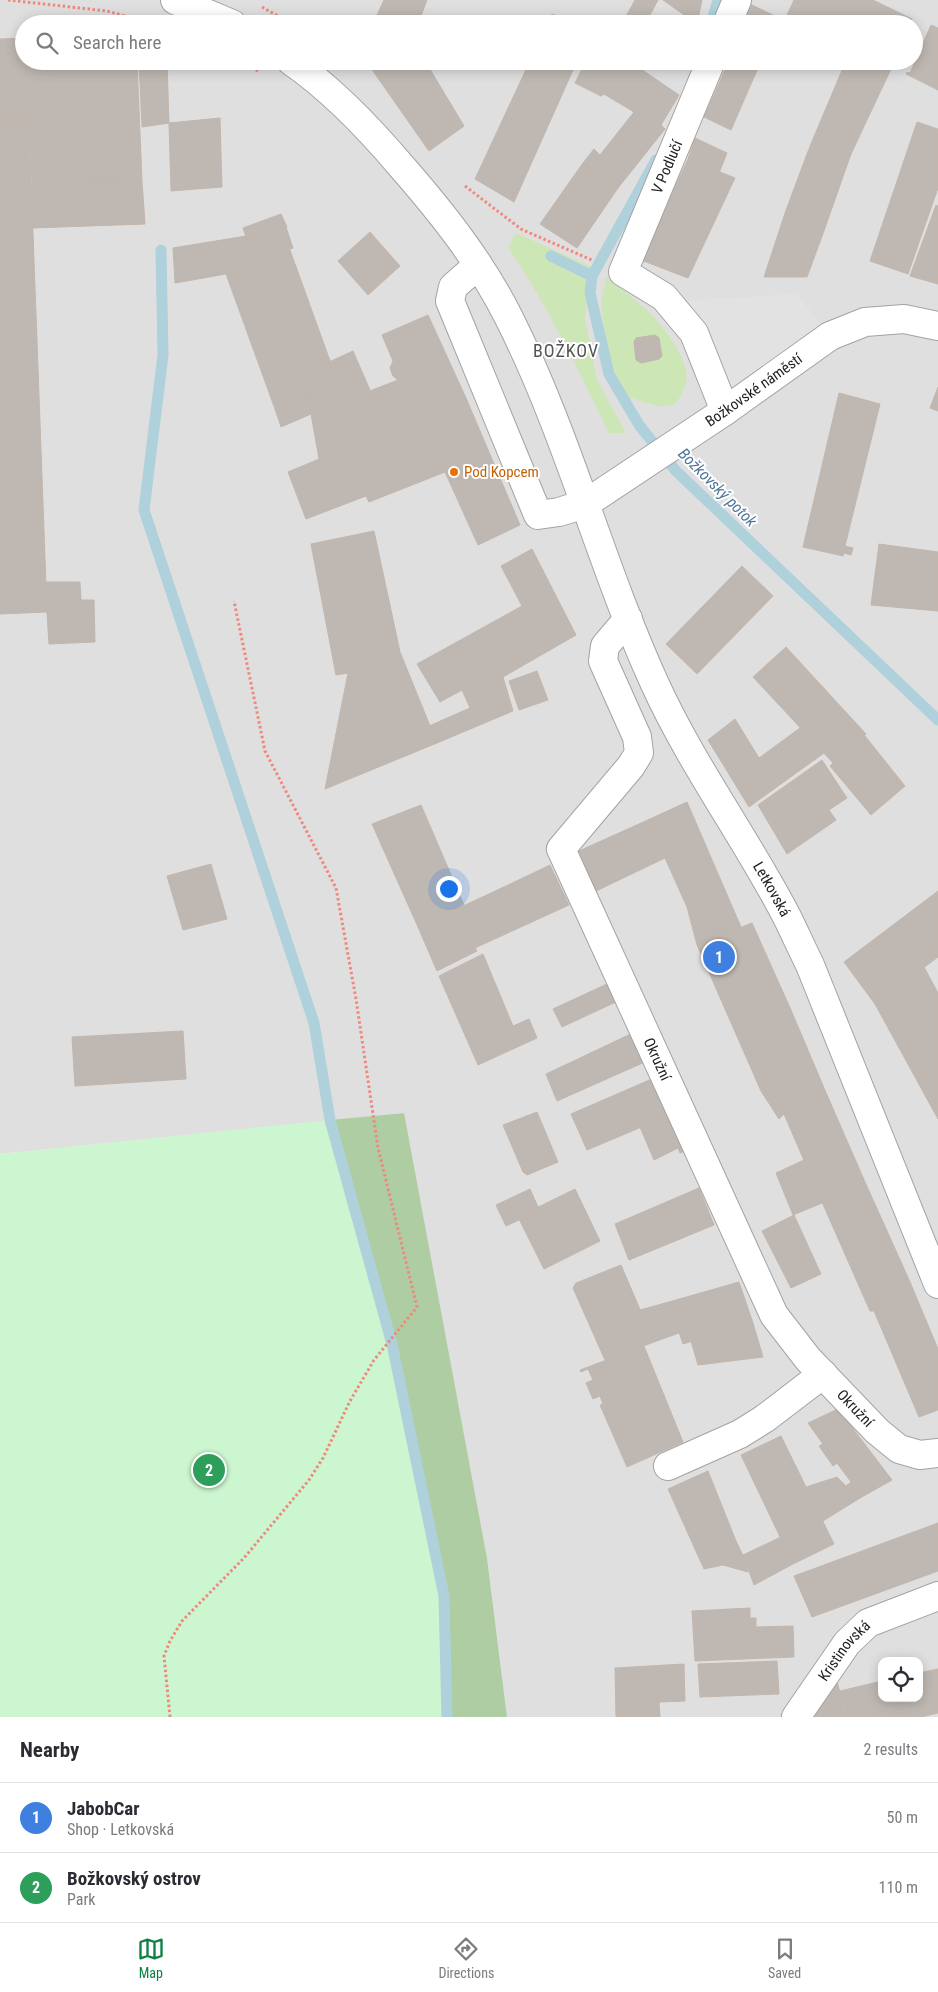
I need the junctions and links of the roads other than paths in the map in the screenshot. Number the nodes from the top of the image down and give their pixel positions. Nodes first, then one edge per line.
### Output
1 (174, 0) edge
2 (737, 0) edge
3 (210, 15) edge
4 (731, 15) edge
5 (304, 70) edge
6 (707, 70) edge
7 (478, 265) junction
8 (938, 326) edge
9 (725, 411) junction
10 (585, 504) junction
11 (628, 619) junction
12 (938, 1284) edge
13 (823, 1374) junction
14 (938, 1453) edge
15 (668, 1466) dead end
16 (938, 1596) edge
17 (796, 1717) edge

1 - 3 street
2 - 4 street
5 - 7 street, Letkovská
6 - 9 street, V Podlučí
7 - 10 street, Letkovská
7 - 10 street, Božkovské náměstí
8 - 9 street, Božkovské náměstí
9 - 10 street, Božkovské náměstí
10 - 11 street, Letkovská
11 - 12 street, Letkovská
11 - 13 street, Okružní
13 - 14 street, Okružní
13 - 15 street
16 - 17 street, Kristinovská

